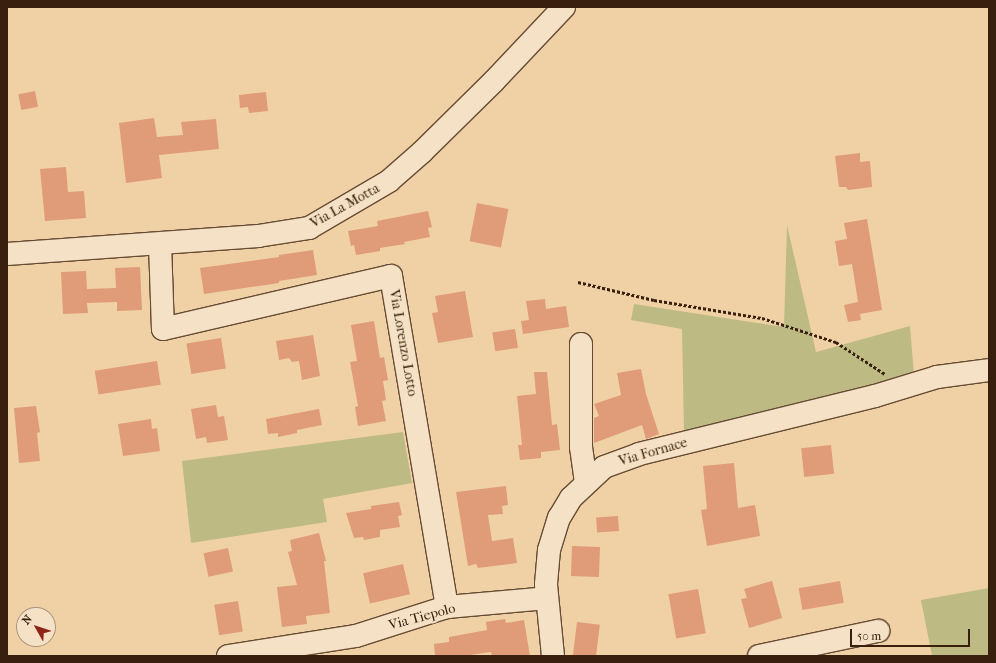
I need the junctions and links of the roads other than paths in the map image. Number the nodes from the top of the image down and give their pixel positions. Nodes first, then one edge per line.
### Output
1 (564, 7) edge
2 (160, 244) junction
3 (7, 254) edge
4 (581, 344) dead end
5 (989, 370) edge
6 (586, 481) junction
7 (547, 598) junction
8 (447, 607) junction
9 (878, 631) dead end
10 (347, 647) edge
11 (228, 656) edge
12 (553, 656) edge
13 (759, 656) edge

1 - 2 street, Via La Motta
2 - 3 street, Via La Motta
2 - 8 street, Via Lorenzo Lotto
4 - 6 street
5 - 6 street, Via Fornace
6 - 7 street, Via Fornace
7 - 8 street, Via Tiepolo
7 - 12 street, Via Fornace
8 - 10 street, Via Tiepolo
9 - 13 street
10 - 11 street, Via Tiepolo

